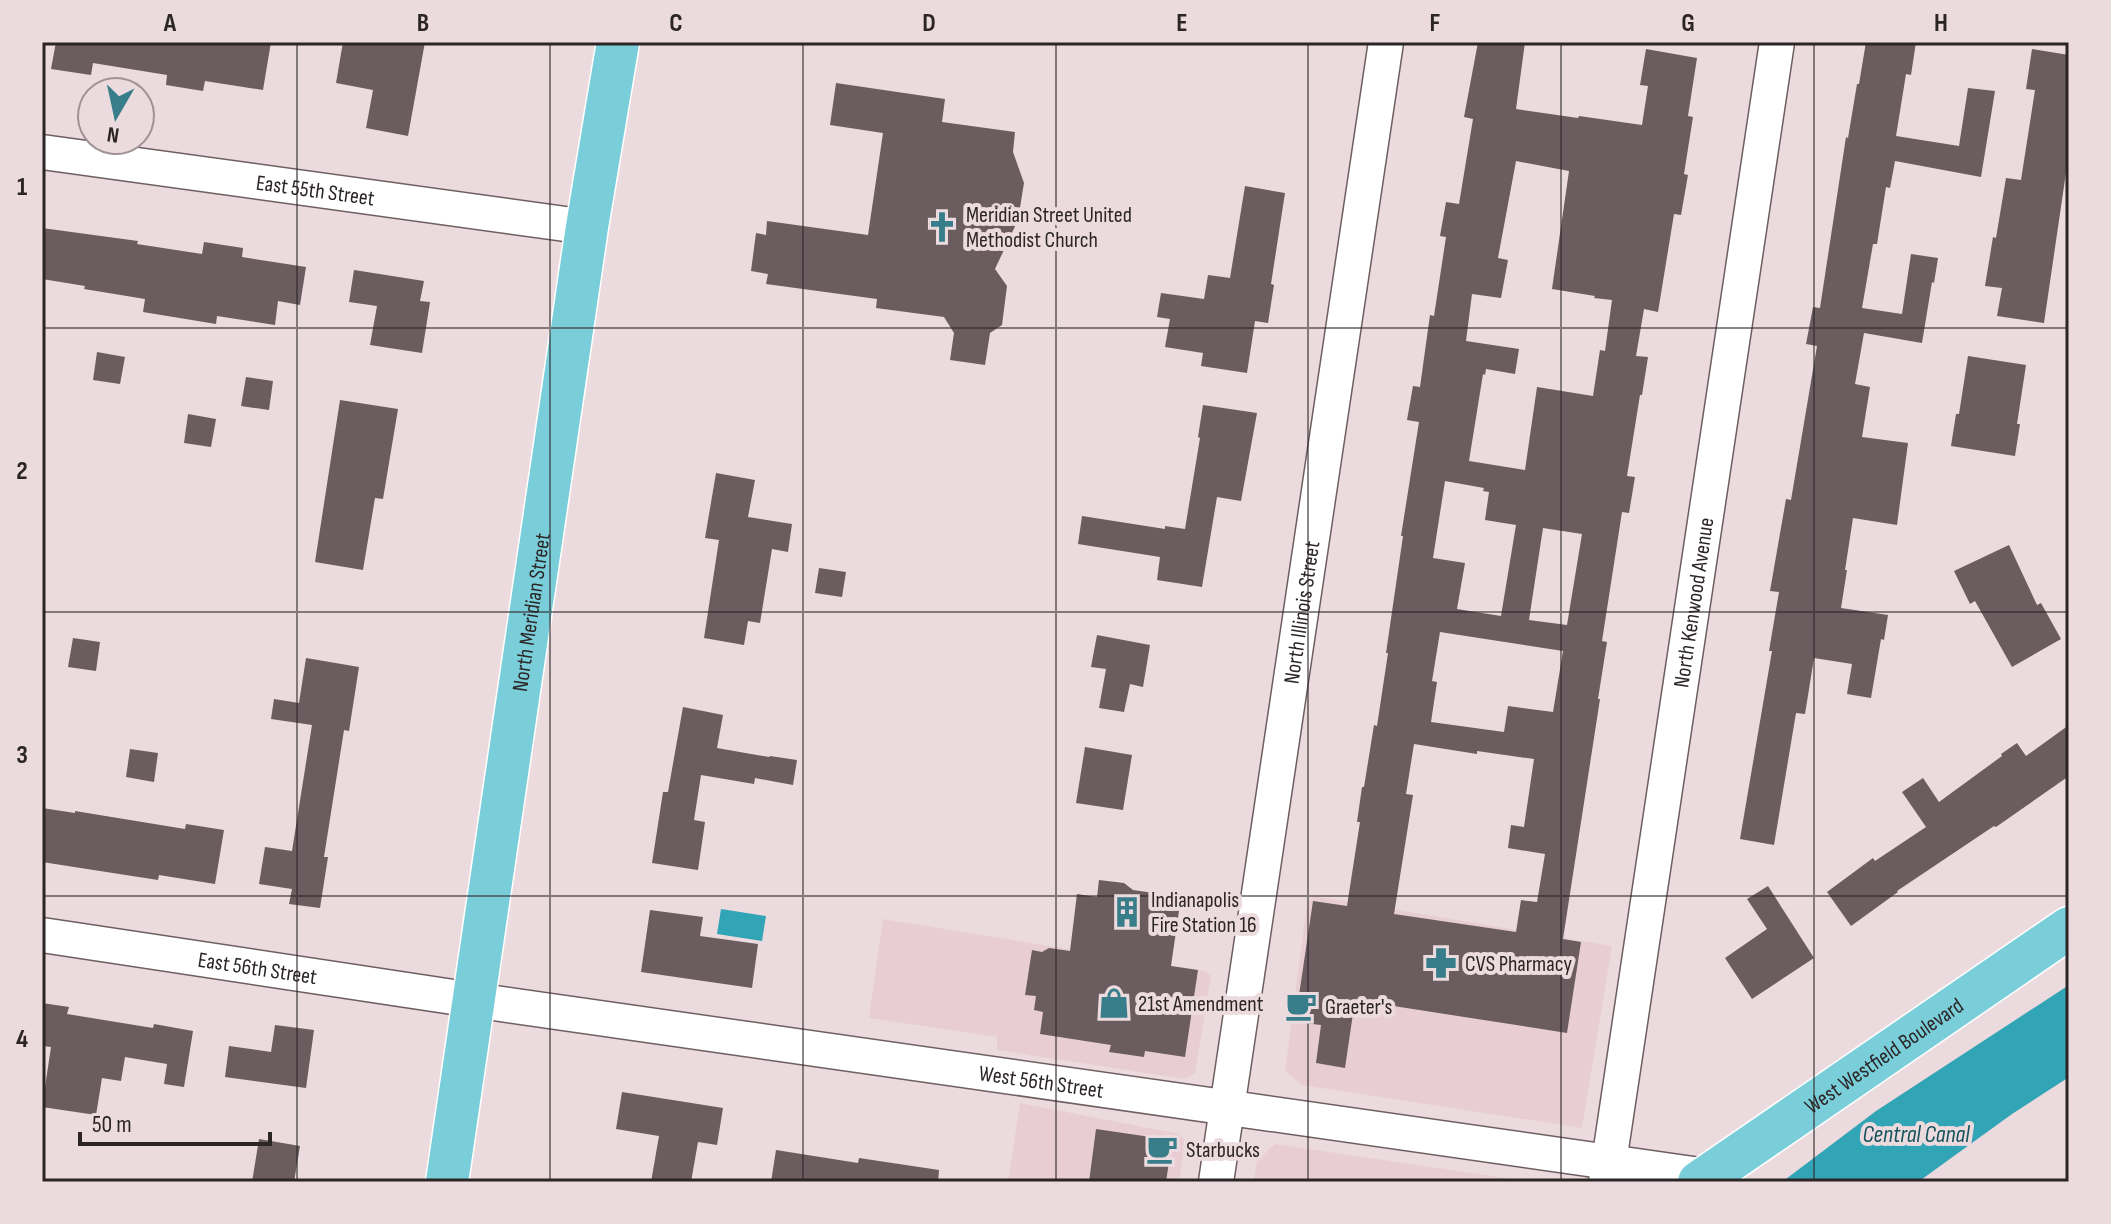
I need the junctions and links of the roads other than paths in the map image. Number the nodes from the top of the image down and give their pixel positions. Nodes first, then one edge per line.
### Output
1 (618, 42) edge
2 (1386, 42) edge
3 (1777, 42) edge
4 (42, 152) edge
5 (587, 227) junction
6 (2069, 928) edge
7 (42, 935) edge
8 (473, 1000) junction
9 (1226, 1109) junction
10 (1608, 1172) edge
11 (1703, 1179) edge
12 (447, 1182) edge
13 (1216, 1182) edge

1 - 5 main road, North Meridian Street
2 - 9 street, North Illinois Street
3 - 10 street, North Kenwood Avenue
4 - 5 street, East 55th Street
5 - 8 main road, North Meridian Street
6 - 11 main road, West Westfield Boulevard
7 - 8 street, East 56th Street
8 - 9 street, West 56th Street
8 - 12 main road, North Meridian Street
9 - 10 street, West 56th Street
9 - 13 street, North Illinois Street
10 - 11 street

